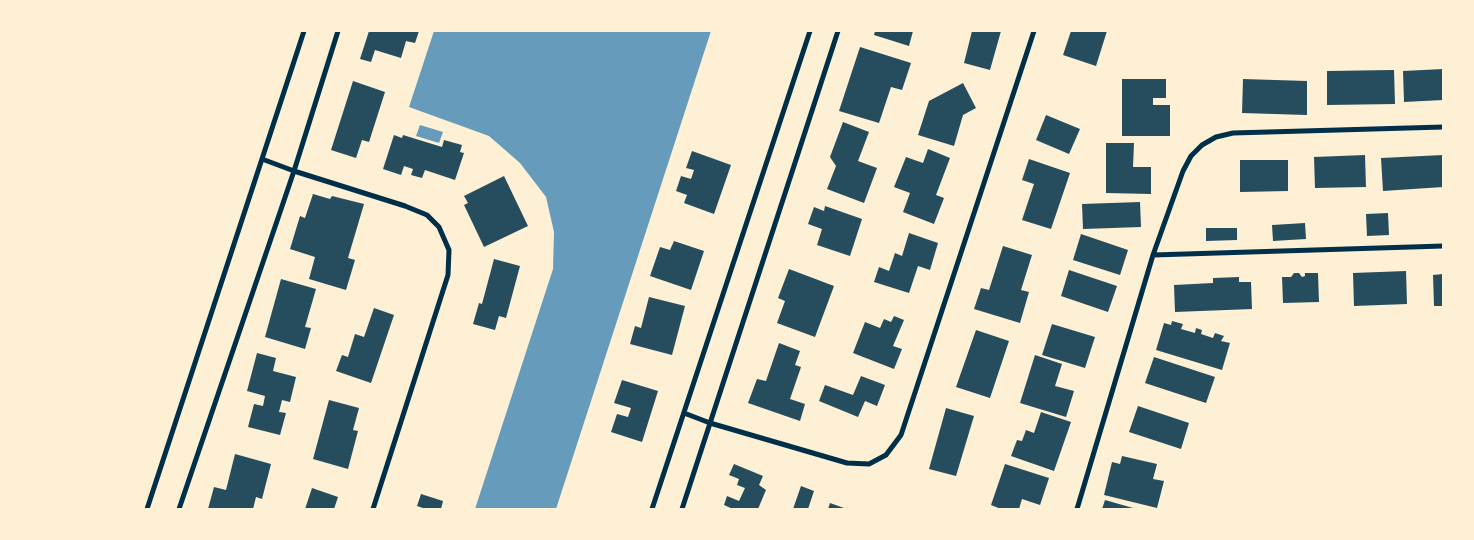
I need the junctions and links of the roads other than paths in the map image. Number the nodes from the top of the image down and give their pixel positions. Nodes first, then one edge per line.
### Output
1 (304, 31) edge
2 (338, 31) edge
3 (810, 31) edge
4 (838, 31) edge
5 (1034, 31) edge
6 (1443, 127) edge
7 (262, 160) junction
8 (294, 171) junction
9 (1443, 246) edge
10 (1153, 255) junction
11 (684, 413) junction
12 (710, 423) junction
13 (147, 509) edge
14 (179, 509) edge
15 (372, 509) edge
16 (652, 509) edge
17 (682, 509) edge
18 (1077, 509) edge

1 - 7 street
2 - 8 street
3 - 11 street
4 - 12 street
5 - 12 street
6 - 10 street
7 - 8 street
7 - 13 street
8 - 14 street
8 - 15 street
9 - 10 street
10 - 18 street
11 - 12 street
11 - 16 street
12 - 17 street

